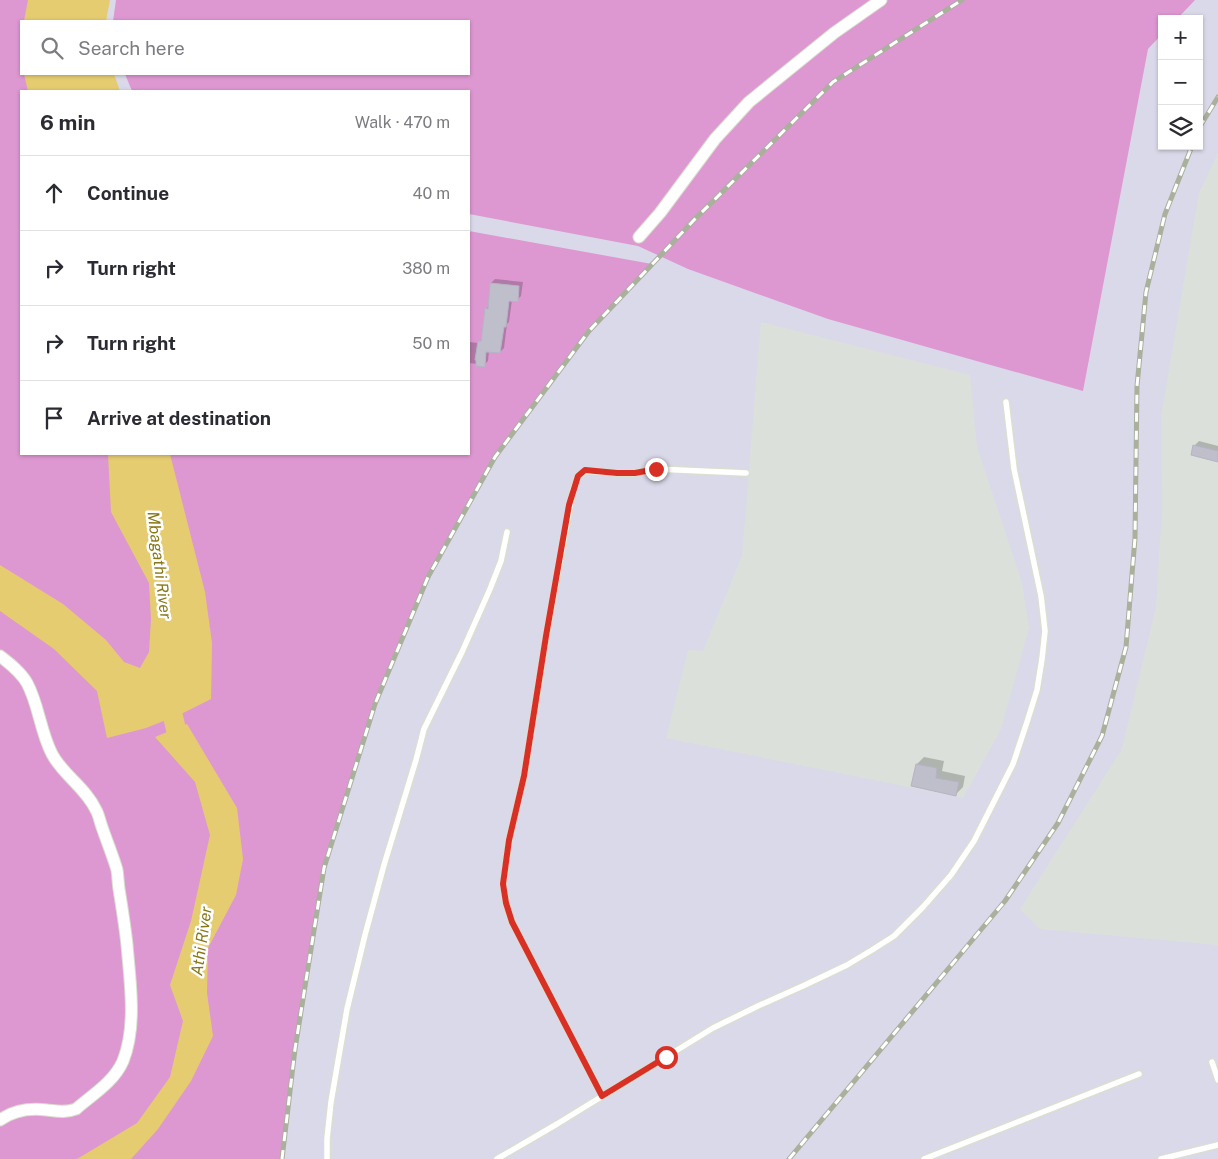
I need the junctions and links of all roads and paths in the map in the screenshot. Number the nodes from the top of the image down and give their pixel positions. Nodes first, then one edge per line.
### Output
1 (881, 0) edge
2 (639, 237) dead end
3 (1006, 402) dead end
4 (746, 473) dead end
5 (507, 532) dead end
6 (0, 656) edge
7 (1212, 1062) dead end
8 (1139, 1074) dead end
9 (1218, 1080) edge
10 (602, 1096) junction
11 (0, 1120) edge
12 (1218, 1145) edge
13 (327, 1159) edge
14 (497, 1159) edge
15 (924, 1159) edge
16 (1161, 1159) edge

1 - 2 street
3 - 10 lane
4 - 10 lane
5 - 13 lane
6 - 11 street
7 - 9 lane
8 - 15 lane
10 - 14 lane
12 - 16 lane

